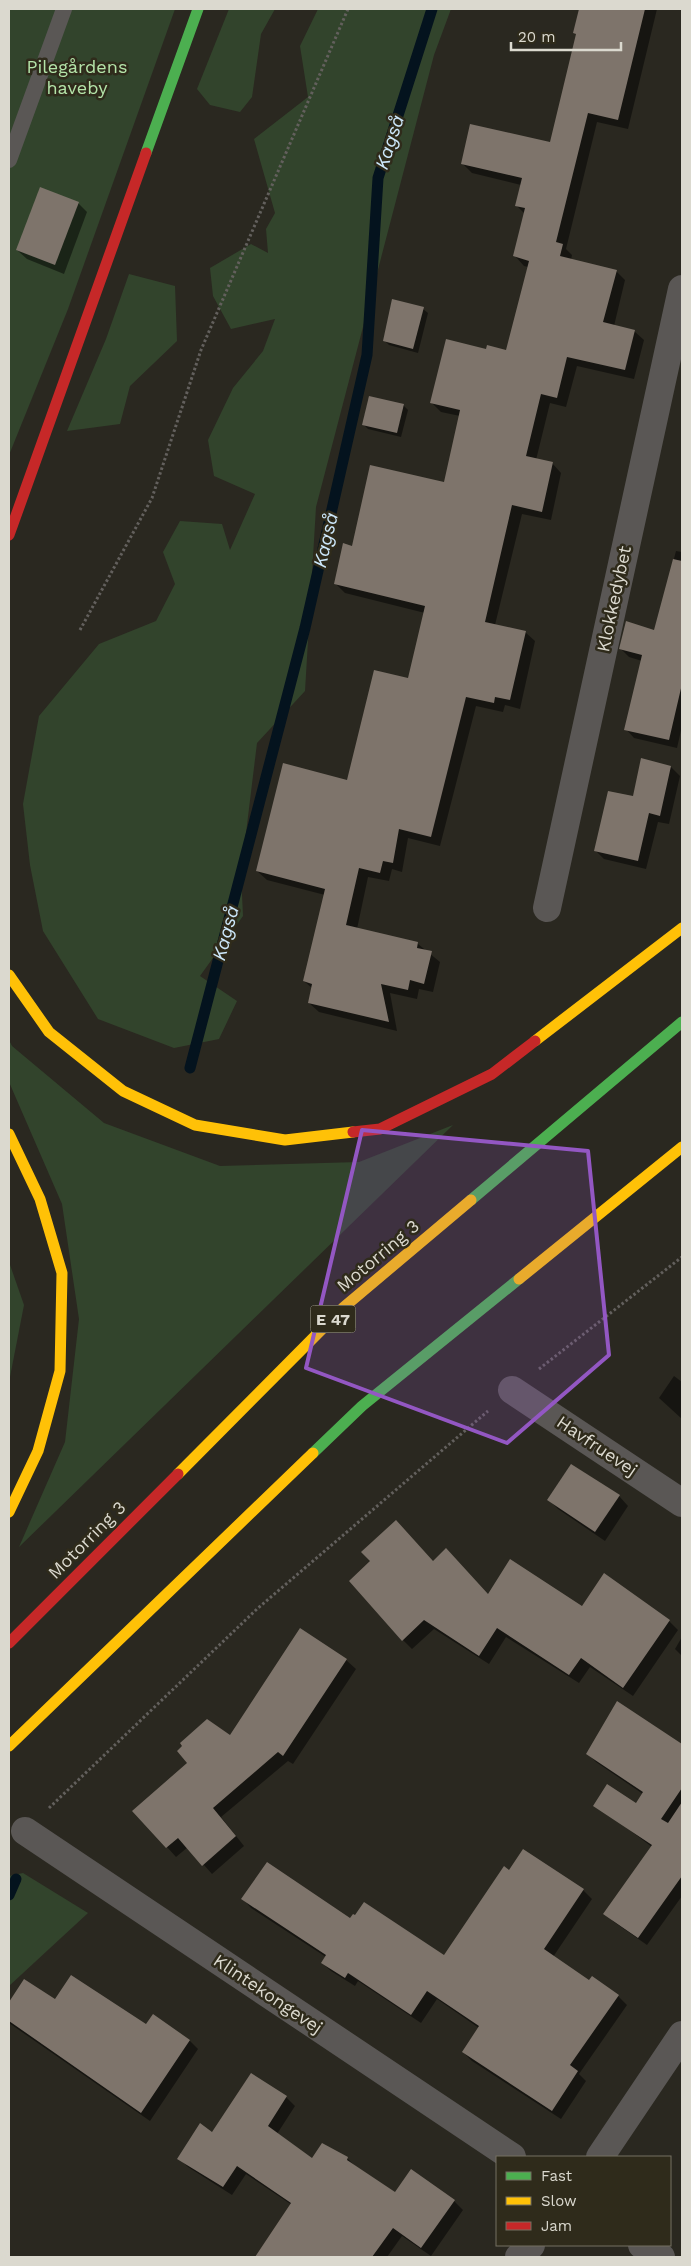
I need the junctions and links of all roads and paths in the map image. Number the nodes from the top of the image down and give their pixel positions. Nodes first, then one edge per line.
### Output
1 (64, 9) edge
2 (198, 9) edge
3 (348, 9) edge
4 (9, 160) edge
5 (682, 289) edge
6 (9, 535) edge
7 (80, 630) dead end
8 (547, 908) dead end
9 (682, 928) edge
10 (9, 974) edge
11 (682, 1022) edge
12 (9, 1134) edge
13 (682, 1147) edge
14 (682, 1257) edge
15 (512, 1390) junction
16 (682, 1503) edge
17 (9, 1512) edge
18 (9, 1643) edge
19 (9, 1746) edge
20 (25, 1831) joint
21 (682, 2035) edge
22 (511, 2156) edge
23 (601, 2156) edge
24 (530, 2246) edge
25 (644, 2246) edge
26 (520, 2257) edge
27 (660, 2257) edge

1 - 4 lane
2 - 6 highway
3 - 7 path
5 - 8 street, Klokkedybet
9 - 10 highway
11 - 18 highway, Motorring 3 / E 47
12 - 17 highway
13 - 19 highway
14 - 15 path
15 - 16 street, Havfruevej
15 - 20 path
20 - 22 street, Klintekongevej
21 - 23 street
24 - 26 street
25 - 27 street

